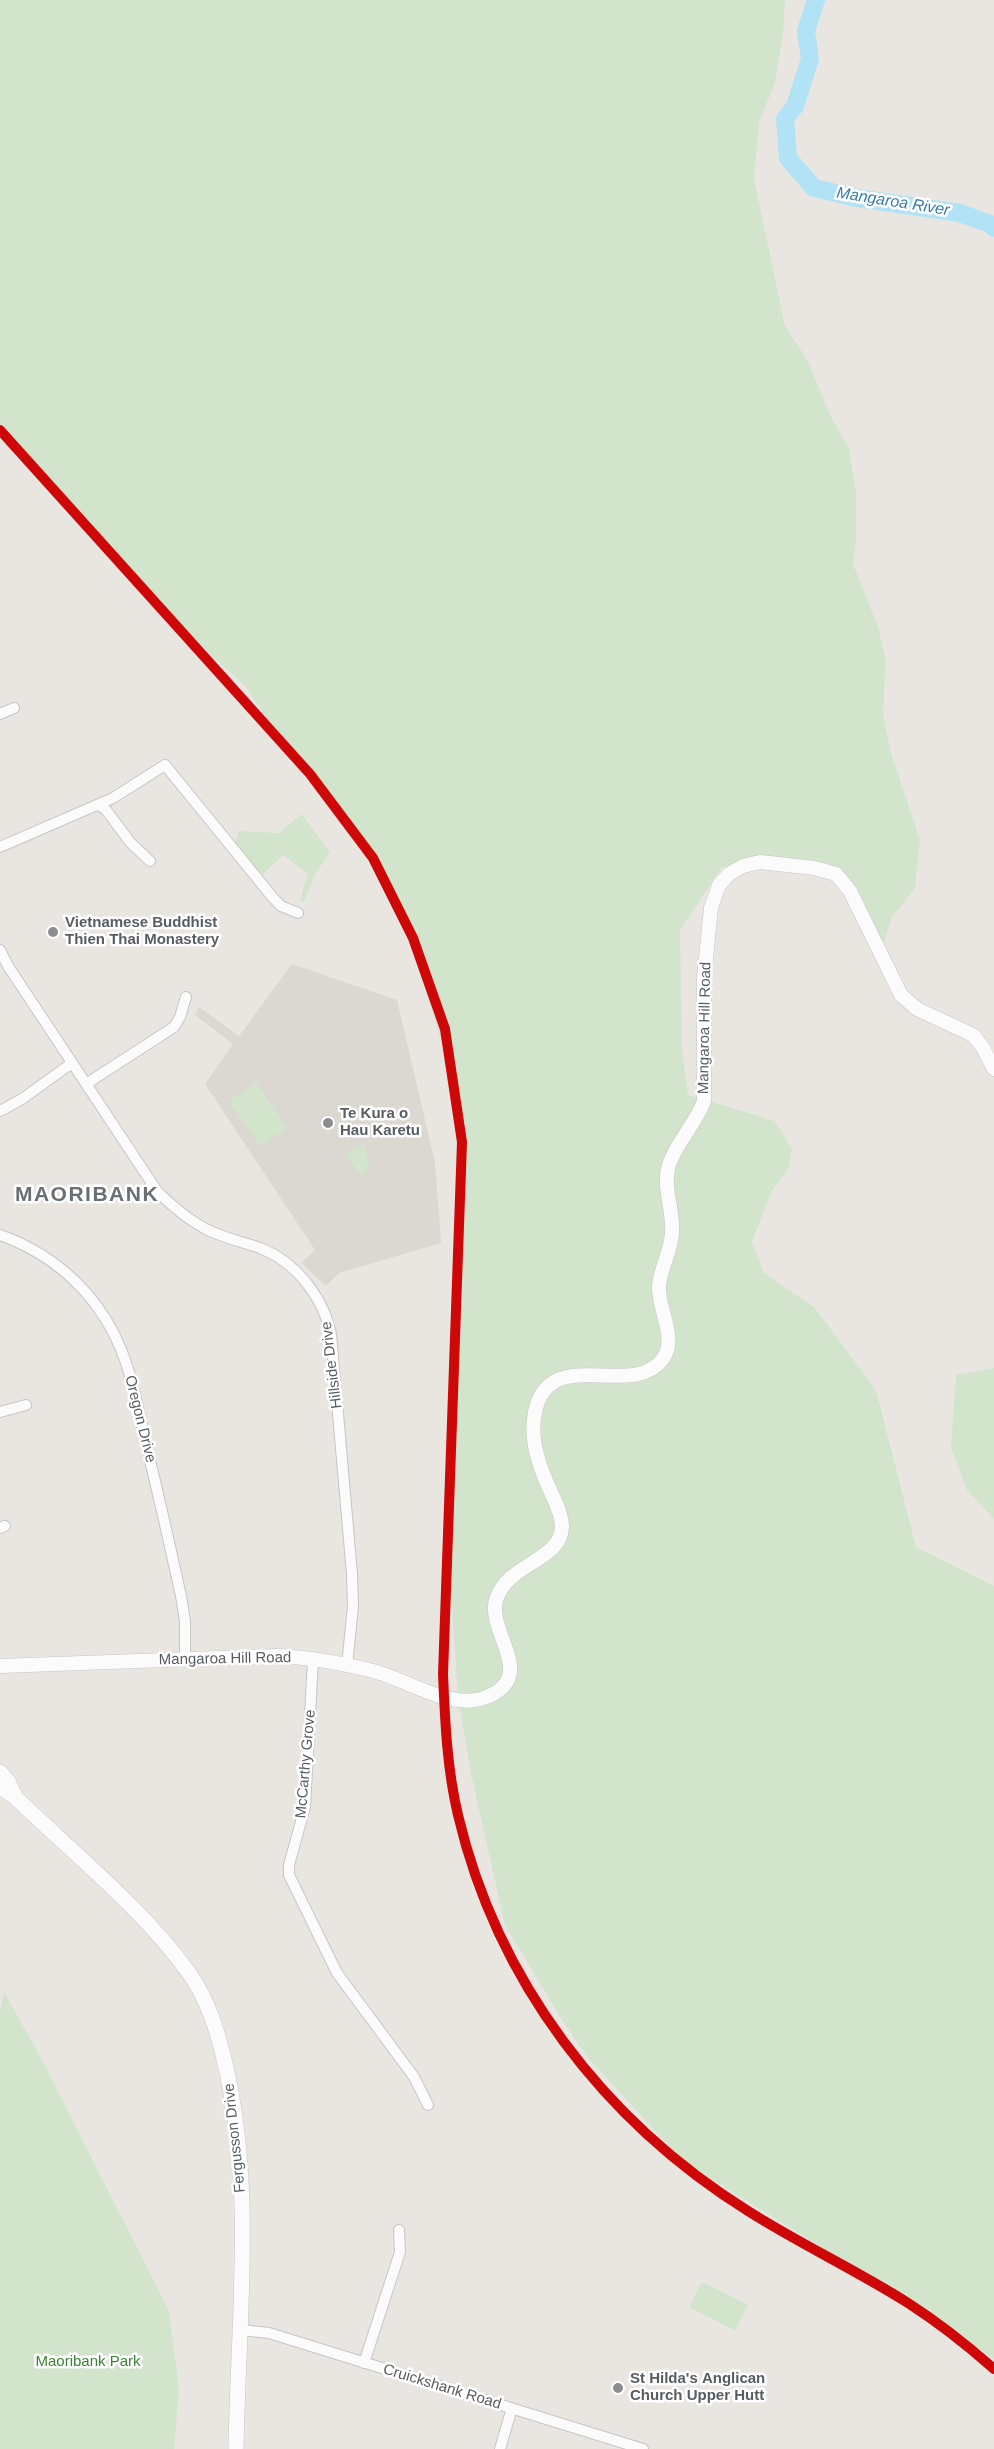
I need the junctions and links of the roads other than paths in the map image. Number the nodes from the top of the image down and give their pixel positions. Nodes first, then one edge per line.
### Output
1 (14, 708) dead end
2 (0, 714) edge
3 (99, 805) junction
4 (0, 847) edge
5 (150, 861) dead end
6 (298, 913) dead end
7 (0, 950) edge
8 (186, 997) dead end
9 (72, 1063) junction
10 (994, 1069) edge
11 (86, 1084) junction
12 (0, 1111) edge
13 (0, 1234) edge
14 (26, 1405) dead end
15 (0, 1412) edge
16 (185, 1659) junction
17 (313, 1660) junction
18 (347, 1665) junction
19 (0, 1666) edge
20 (0, 1772) edge
21 (0, 1787) edge
22 (15, 1797) junction
23 (428, 2105) dead end
24 (399, 2230) dead end
25 (241, 2330) junction
26 (364, 2363) junction
27 (512, 2408) junction
28 (236, 2449) edge
29 (500, 2449) edge
30 (643, 2449) edge

1 - 2 street
3 - 4 street
3 - 5 street
3 - 6 street
7 - 9 street, Hillside Drive
8 - 11 street
9 - 11 street, Hillside Drive
9 - 12 street
10 - 18 street, Mangaroa Hill Road
11 - 18 street, Hillside Drive
13 - 16 street, Oregon Drive
14 - 15 street
16 - 17 street, Mangaroa Hill Road
16 - 19 street, Mangaroa Hill Road
17 - 18 street, Mangaroa Hill Road
17 - 23 street, McCarthy Grove
20 - 22 main road, Fergusson Drive
21 - 22 main road, Fergusson Drive
22 - 25 main road, Fergusson Drive
24 - 26 street
25 - 26 street, Cruickshank Road
25 - 28 main road, Fergusson Drive
26 - 27 street, Cruickshank Road
27 - 29 street
27 - 30 street, Cruickshank Road

